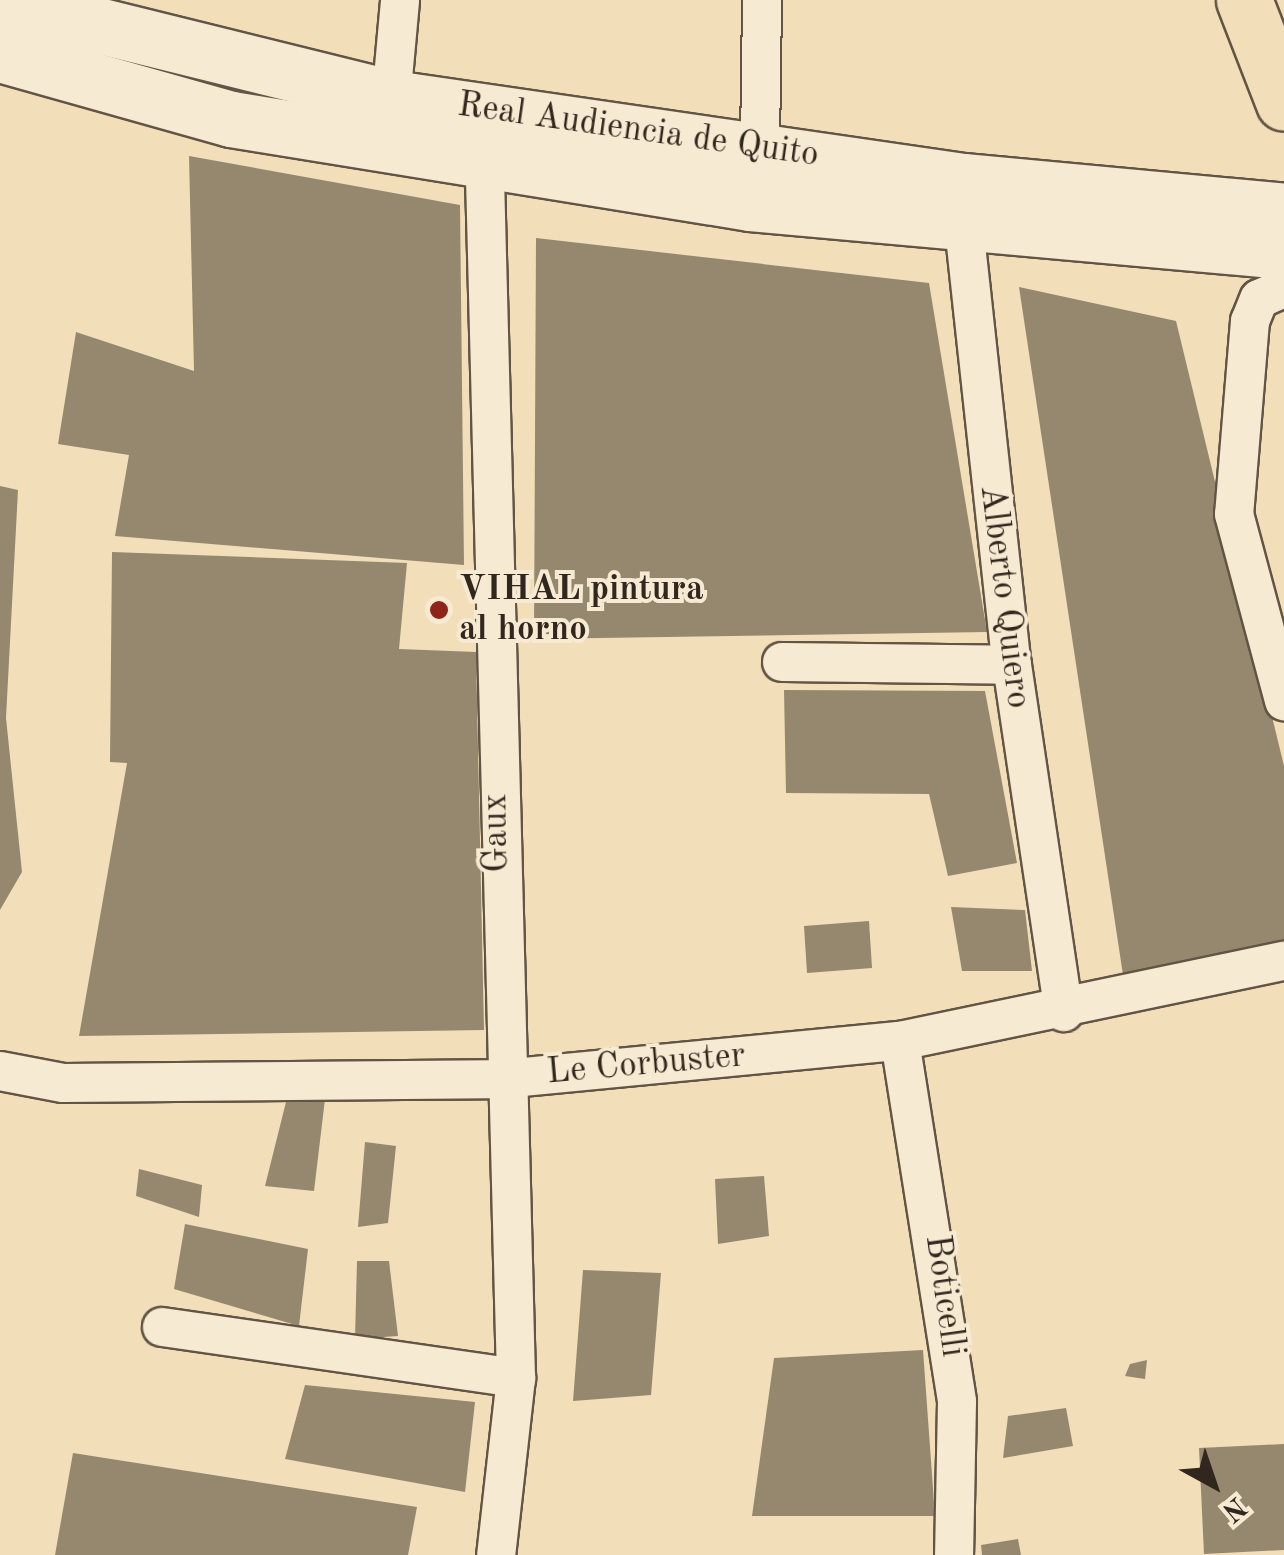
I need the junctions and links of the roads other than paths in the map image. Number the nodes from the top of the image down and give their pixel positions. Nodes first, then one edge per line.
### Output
1 (400, 0) edge
2 (762, 0) edge
3 (1244, 0) edge
4 (0, 2) edge
5 (0, 54) edge
6 (1284, 102) edge
7 (390, 120) junction
8 (484, 134) junction
9 (760, 146) junction
10 (961, 204) junction
11 (1284, 211) edge
12 (1119, 220) junction
13 (1284, 251) edge
14 (1284, 288) edge
15 (782, 662) dead end
16 (1012, 665) junction
17 (1284, 701) edge
18 (1284, 961) edge
19 (1064, 1012) junction
20 (900, 1041) junction
21 (0, 1070) edge
22 (502, 1079) junction
23 (162, 1326) dead end
24 (516, 1378) junction
25 (496, 1555) edge
26 (954, 1555) edge

1 - 7 street
2 - 9 street
3 - 6 highway
4 - 7 main road, Real Audiencia de Quito
5 - 7 main road, Real Audiencia de Quito
7 - 8 main road, Real Audiencia de Quito
8 - 9 main road, Real Audiencia de Quito
8 - 10 main road, Real Audiencia de Quito
8 - 22 street, Gaux
9 - 10 main road, Real Audiencia de Quito
10 - 12 main road, Real Audiencia de Quito
10 - 16 street, Alberto Quiero
11 - 12 main road, Real Audiencia de Quito
12 - 13 main road, Real Audiencia de Quito
14 - 17 street
15 - 16 street
16 - 19 street, Alberto Quiero
18 - 19 street, Le Corbuster
19 - 20 street, Le Corbuster
20 - 22 street, Le Corbuster
20 - 26 street, Boticelli
21 - 22 street, Le Corbuster
22 - 24 street, Gaux
23 - 24 street
24 - 25 street, Gaux

